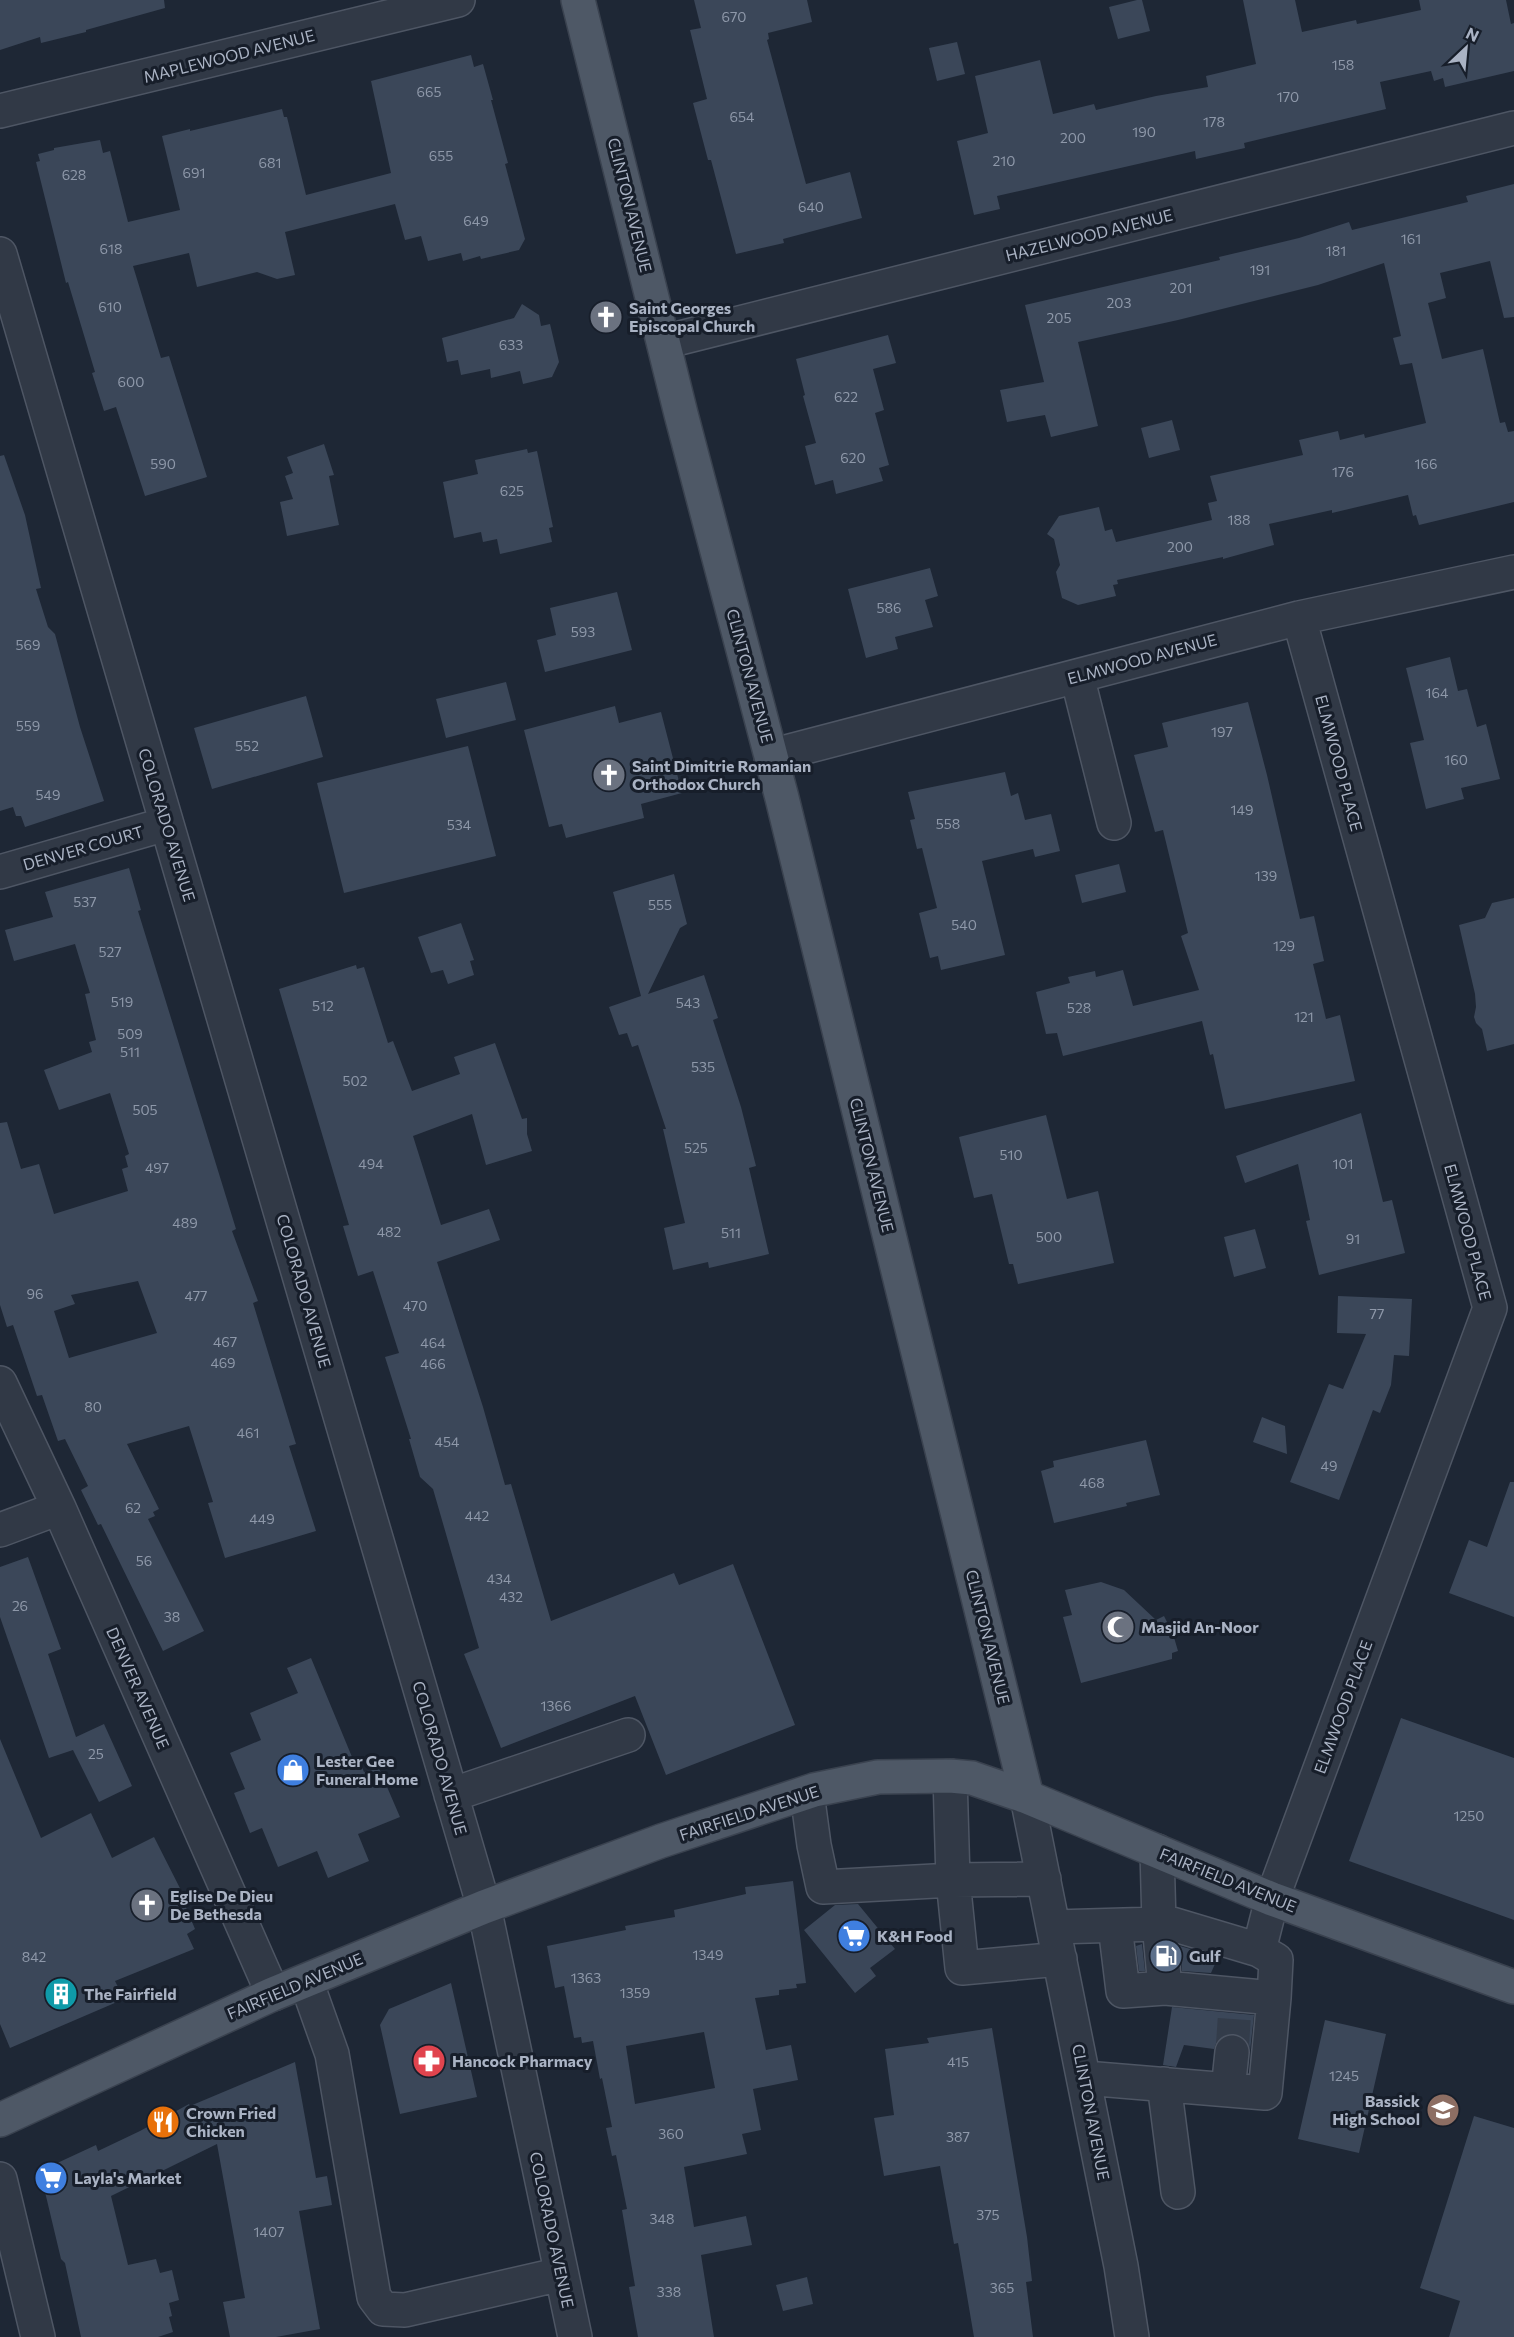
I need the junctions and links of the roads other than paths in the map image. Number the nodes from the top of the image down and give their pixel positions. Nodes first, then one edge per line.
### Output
1 (458, 0) edge
2 (578, 0) edge
3 (0, 111) edge
4 (1514, 128) edge
5 (0, 254) edge
6 (664, 342) junction
7 (1514, 572) edge
8 (1299, 618) junction
9 (1077, 676) junction
10 (771, 756) junction
11 (1114, 823) dead end
12 (166, 824) junction
13 (0, 872) edge
14 (0, 1383) edge
15 (59, 1508) junction
16 (0, 1530) edge
17 (628, 1735) dead end
18 (950, 1776) junction
19 (807, 1793) junction
20 (451, 1795) junction
21 (1027, 1797) junction
22 (1157, 1851) junction
23 (1044, 1879) junction
24 (953, 1880) junction
25 (1272, 1899) junction
26 (484, 1907) junction
27 (1159, 1924) junction
28 (1115, 1926) junction
29 (1057, 1943) junction
30 (1259, 1950) junction
31 (306, 1981) junction
32 (1514, 1987) edge
33 (1165, 1988) junction
34 (273, 1994) junction
35 (1274, 1998) junction
36 (1232, 2052) tunnel mouth
37 (1084, 2078) junction
38 (1164, 2084) junction
39 (1228, 2090) junction
40 (0, 2120) edge
41 (0, 2179) edge
42 (1178, 2192) dead end
43 (561, 2274) junction
44 (38, 2337) edge
45 (575, 2337) edge
46 (1132, 2337) edge

1 - 3 street, MAPLEWOOD AVENUE
2 - 6 main road, CLINTON AVENUE
4 - 6 street, HAZELWOOD AVENUE
5 - 12 street, COLORADO AVENUE
6 - 10 main road, CLINTON AVENUE
7 - 8 street, ELMWOOD AVENUE
8 - 9 street, ELMWOOD AVENUE
8 - 25 street, ELMWOOD PLACE
9 - 10 street, ELMWOOD AVENUE
9 - 11 street
10 - 21 main road, CLINTON AVENUE
12 - 13 street, DENVER COURT
12 - 20 street, COLORADO AVENUE
14 - 15 street, DENVER AVENUE
15 - 16 street
15 - 34 street, DENVER AVENUE
17 - 20 street
18 - 19 main road, FAIRFIELD AVENUE
18 - 21 main road, FAIRFIELD AVENUE
18 - 24 street
19 - 24 street
19 - 26 main road, FAIRFIELD AVENUE
20 - 26 street, COLORADO AVENUE
21 - 22 main road, FAIRFIELD AVENUE
21 - 23 street, CLINTON AVENUE
22 - 25 main road, FAIRFIELD AVENUE
22 - 27 street
23 - 24 street
23 - 29 street, CLINTON AVENUE
24 - 29 street
25 - 30 street, ELMWOOD PLACE
25 - 32 main road, FAIRFIELD AVENUE
26 - 31 main road, FAIRFIELD AVENUE
26 - 43 street, COLORADO AVENUE
27 - 28 street
27 - 30 street
27 - 33 street
28 - 29 street
28 - 33 street
29 - 37 street, CLINTON AVENUE
30 - 35 street
31 - 34 main road, FAIRFIELD AVENUE
31 - 43 street
33 - 35 street
34 - 40 main road, FAIRFIELD AVENUE
35 - 39 street
36 - 39 street
37 - 38 street
37 - 46 street, CLINTON AVENUE
38 - 39 street
38 - 42 street
41 - 44 street
43 - 45 street, COLORADO AVENUE

